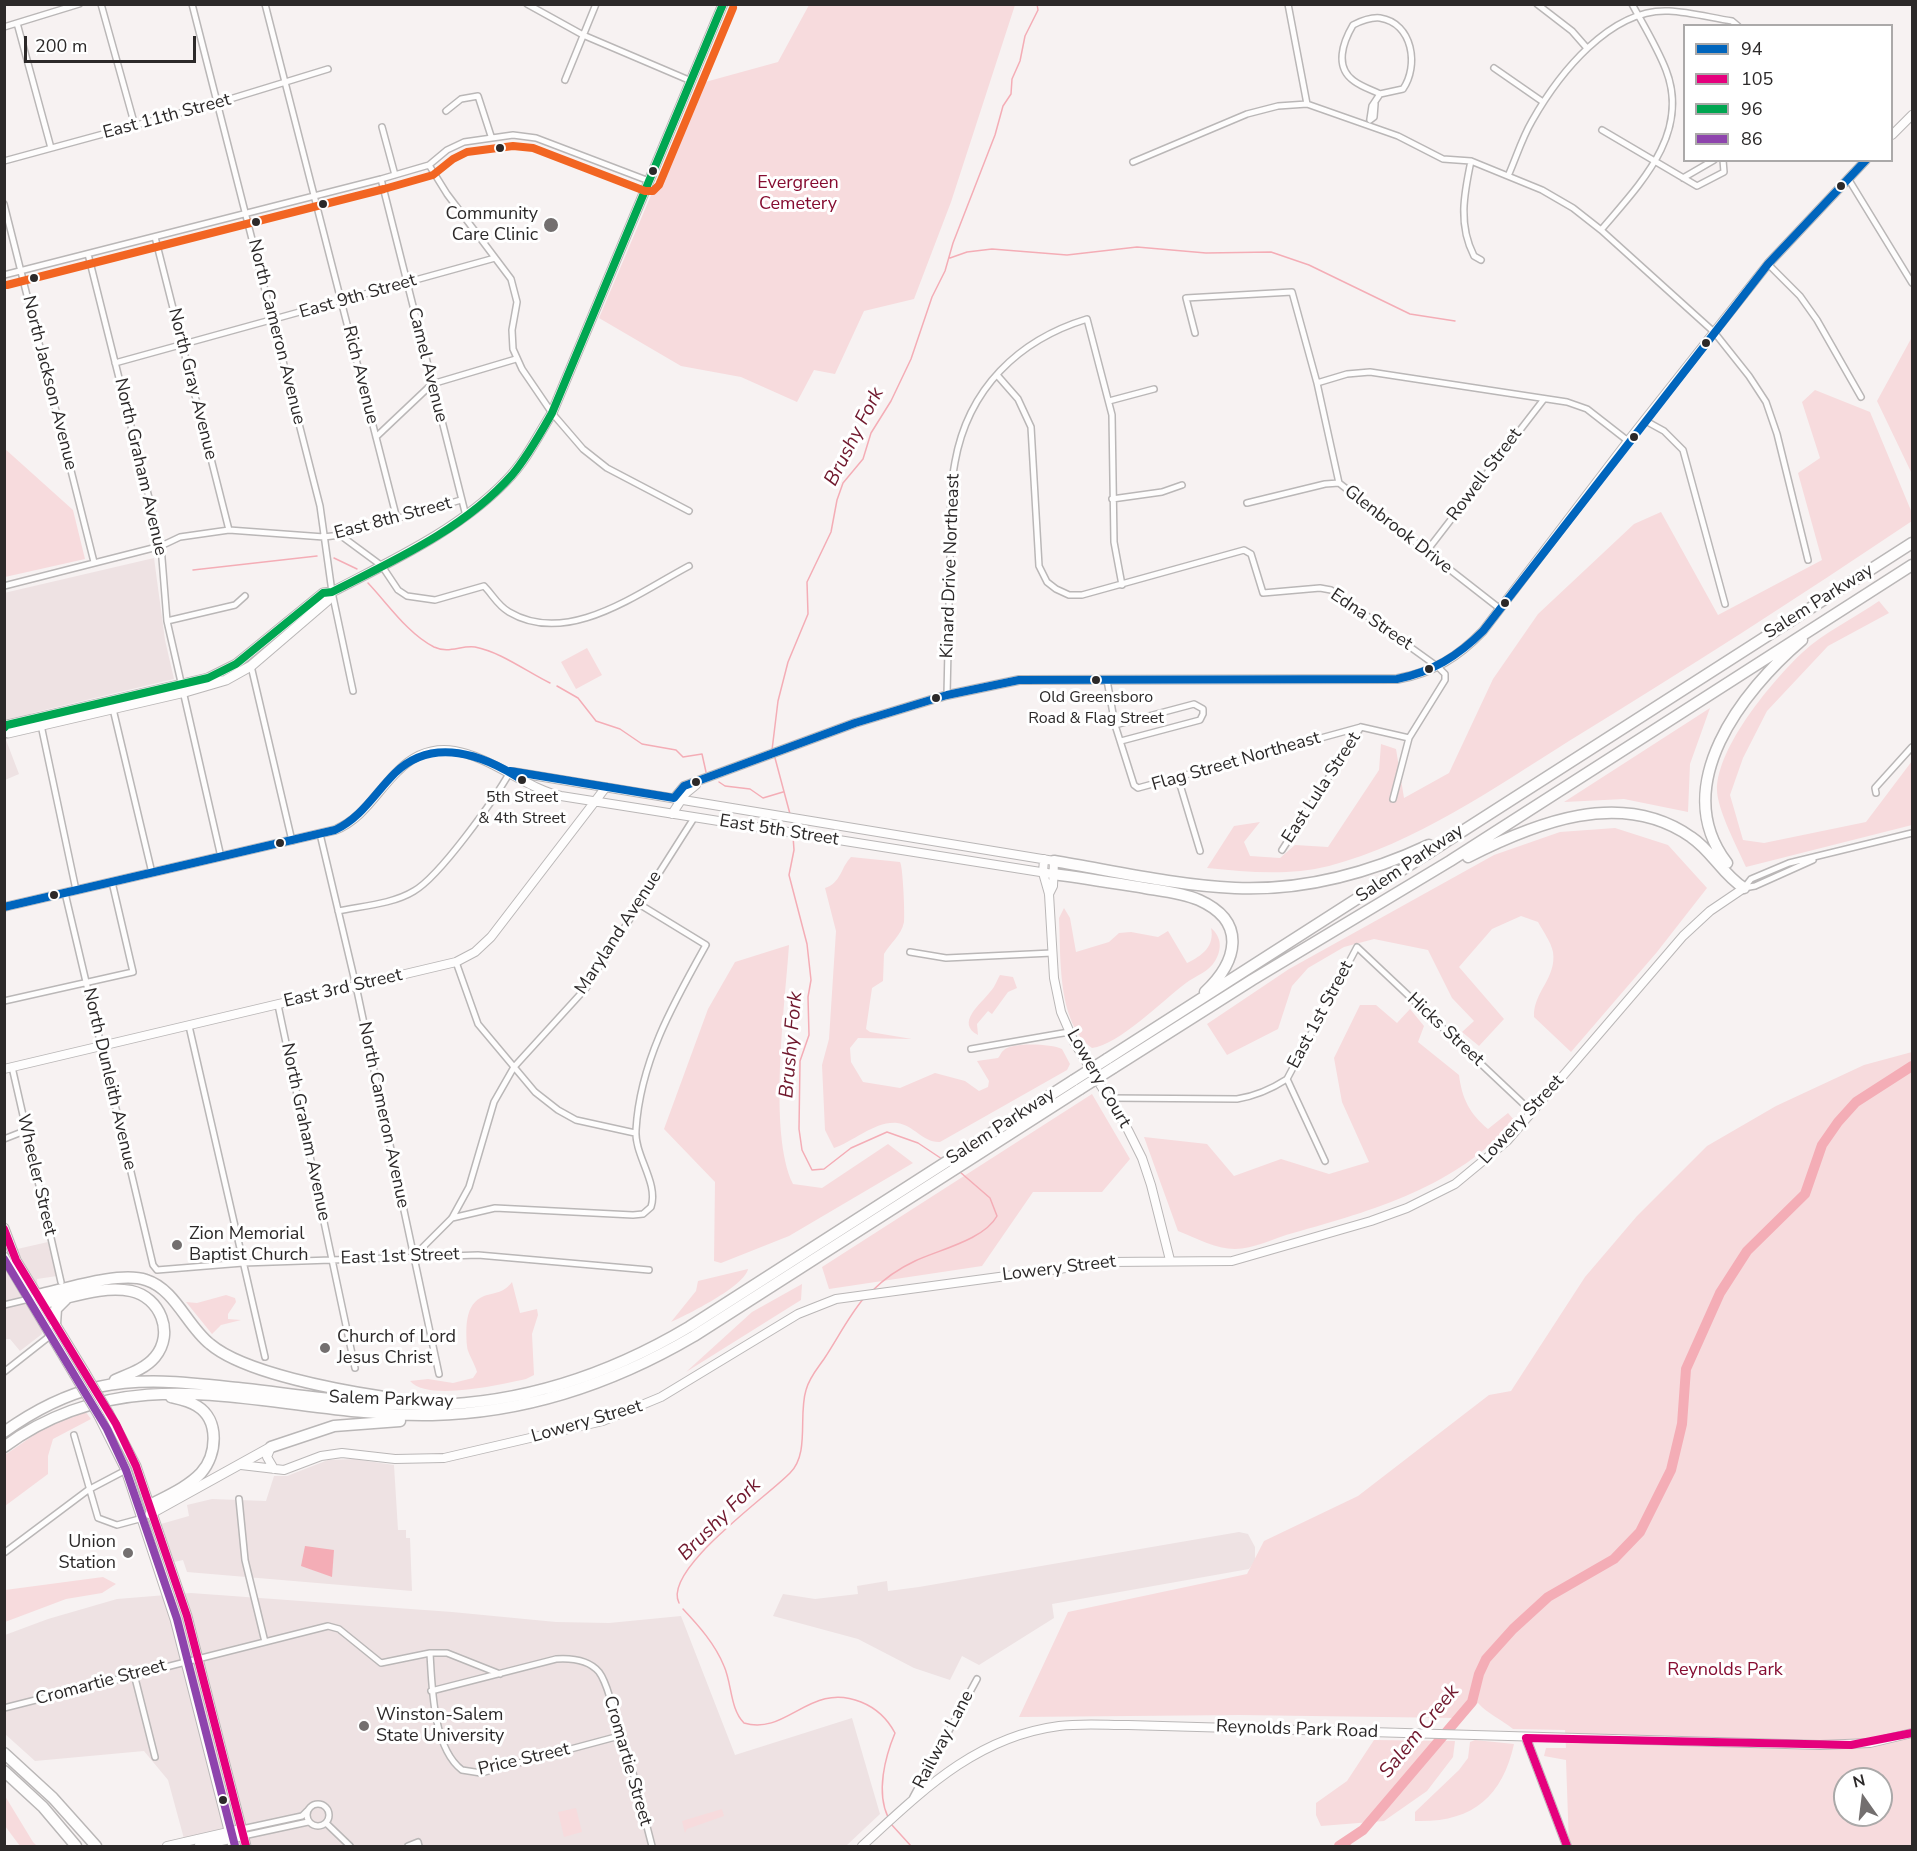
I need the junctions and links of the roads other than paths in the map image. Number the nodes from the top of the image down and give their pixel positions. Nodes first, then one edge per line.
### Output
1 (101, 4) edge
2 (192, 4) edge
3 (265, 4) edge
4 (527, 4) edge
5 (596, 4) edge
6 (723, 4) edge
7 (1288, 4) edge
8 (1538, 4) edge
9 (1632, 4) edge
10 (76, 5) edge
11 (1638, 16) junction
12 (17, 23) junction
13 (1735, 24) edge
14 (4, 27) edge
15 (583, 35) junction
16 (1586, 47) junction
17 (1494, 68) dead end
18 (328, 69) dead end
19 (565, 80) dead end
20 (691, 81) junction
21 (286, 83) junction
22 (1380, 94) junction
23 (1543, 102) junction
24 (217, 103) junction
25 (1306, 104) junction
26 (446, 111) dead end
27 (1912, 116) edge
28 (1369, 122) junction
29 (135, 126) junction
30 (382, 127) dead end
31 (1602, 130) dead end
32 (1893, 134) edge
33 (490, 136) junction
34 (51, 148) junction
35 (4, 161) edge
36 (1133, 162) dead end
37 (1471, 162) junction
38 (1711, 162) edge
39 (1723, 162) edge
40 (1864, 162) edge
41 (1655, 163) junction
42 (429, 165) junction
43 (395, 175) junction
44 (1508, 176) junction
45 (1683, 178) junction
46 (381, 179) junction
47 (1849, 180) junction
48 (649, 181) junction
49 (315, 196) junction
50 (4, 204) edge
51 (246, 214) junction
52 (1601, 230) junction
53 (155, 237) junction
54 (88, 254) junction
55 (495, 258) junction
56 (1481, 260) dead end
57 (1768, 264) junction
58 (21, 270) junction
59 (4, 274) edge
60 (407, 283) junction
61 (1912, 283) edge
62 (342, 302) junction
63 (274, 320) junction
64 (1714, 332) junction
65 (1195, 333) dead end
66 (182, 344) junction
67 (516, 359) junction
68 (115, 363) junction
69 (997, 375) junction
70 (1317, 383) junction
71 (432, 384) junction
72 (1154, 389) dead end
73 (1862, 397) dead end
74 (1544, 399) junction
75 (1109, 401) junction
76 (552, 412) junction
77 (1644, 420) junction
78 (376, 437) junction
79 (1628, 441) junction
80 (1339, 483) junction
81 (1182, 485) dead end
82 (1112, 499) junction
83 (461, 500) junction
84 (1247, 503) dead end
85 (689, 511) dead end
86 (466, 516) junction
87 (397, 519) junction
88 (229, 530) junction
89 (340, 535) junction
90 (324, 537) junction
91 (1912, 543) edge
92 (161, 546) junction
93 (1426, 552) junction
94 (1808, 560) dead end
95 (94, 562) junction
96 (1912, 565) edge
97 (382, 566) junction
98 (689, 566) dead end
99 (1122, 585) junction
100 (4, 586) edge
101 (332, 592) junction
102 (245, 596) dead end
103 (1725, 604) dead end
104 (1499, 608) junction
105 (1828, 619) junction
106 (167, 621) junction
107 (278, 628) junction
108 (251, 666) junction
109 (1438, 667) junction
110 (1107, 680) junction
111 (184, 688) junction
112 (353, 691) dead end
113 (947, 695) junction
114 (113, 709) junction
115 (41, 725) junction
116 (1115, 725) junction
117 (1362, 727) junction
118 (4, 730) edge
119 (1409, 738) junction
120 (1120, 741) junction
121 (1912, 747) edge
122 (510, 771) junction
123 (1178, 778) junction
124 (606, 787) junction
125 (1876, 793) dead end
126 (1393, 799) dead end
127 (678, 800) junction
128 (594, 802) junction
129 (672, 814) junction
130 (694, 818) junction
131 (1459, 831) junction
132 (1912, 833) edge
133 (320, 834) junction
134 (292, 841) junction
135 (1282, 850) dead end
136 (1200, 851) dead end
137 (221, 857) junction
138 (1049, 860) junction
139 (152, 873) junction
140 (1048, 873) junction
141 (112, 882) junction
142 (1414, 884) junction
143 (1744, 888) junction
144 (76, 890) junction
145 (65, 893) junction
146 (639, 904) junction
147 (4, 907) edge
148 (338, 911) junction
149 (1357, 947) joint
150 (910, 952) dead end
151 (1052, 953) junction
152 (456, 962) junction
153 (86, 982) junction
154 (356, 986) junction
155 (4, 1001) edge
156 (278, 1005) junction
157 (1192, 1005) junction
158 (189, 1026) junction
159 (1069, 1032) junction
160 (101, 1046) junction
161 (971, 1049) dead end
162 (1110, 1063) junction
163 (514, 1067) junction
164 (8, 1068) edge
165 (1287, 1079) junction
166 (1108, 1098) junction
167 (1532, 1112) junction
168 (27, 1130) junction
169 (636, 1133) junction
170 (4, 1139) edge
171 (1325, 1161) dead end
172 (918, 1186) junction
173 (452, 1218) junction
174 (4, 1228) edge
175 (414, 1256) junction
176 (4, 1257) edge
177 (332, 1260) junction
178 (1170, 1260) junction
179 (243, 1263) junction
180 (153, 1265) joint
181 (650, 1270) dead end
182 (61, 1282) dead end
183 (36, 1299) junction
184 (66, 1299) junction
185 (4, 1305) edge
186 (56, 1324) junction
187 (51, 1335) junction
188 (265, 1357) dead end
189 (355, 1368) dead end
190 (4, 1372) edge
191 (79, 1373) junction
192 (439, 1374) dead end
193 (101, 1386) junction
194 (156, 1393) junction
195 (432, 1405) junction
196 (454, 1414) junction
197 (104, 1415) junction
198 (4, 1432) edge
199 (74, 1435) dead end
200 (4, 1447) edge
201 (271, 1447) junction
202 (232, 1468) junction
203 (274, 1469) junction
204 (126, 1470) junction
205 (88, 1490) junction
206 (239, 1499) dead end
207 (151, 1509) junction
208 (142, 1518) junction
209 (4, 1553) edge
210 (265, 1642) junction
211 (430, 1653) junction
212 (199, 1658) junction
213 (187, 1660) junction
214 (134, 1674) junction
215 (500, 1674) junction
216 (977, 1679) dead end
217 (431, 1691) junction
218 (4, 1708) edge
219 (1912, 1732) edge
220 (622, 1735) junction
221 (1526, 1737) junction
222 (4, 1753) edge
223 (155, 1757) dead end
224 (4, 1771) edge
225 (911, 1801) junction
226 (308, 1810) junction
227 (309, 1823) junction
228 (326, 1823) junction
229 (242, 1832) junction
230 (231, 1839) edge
231 (76, 1846) edge
232 (96, 1846) edge
233 (167, 1846) edge
234 (199, 1846) edge
235 (246, 1846) edge
236 (350, 1846) edge
237 (408, 1846) edge
238 (419, 1846) edge
239 (652, 1846) edge
240 (862, 1846) edge
241 (1567, 1846) edge

1 - 29 street
2 - 24 street, North Cameron Avenue
3 - 21 street, Rich Avenue
4 - 15 street
5 - 15 street
6 - 20 main road
7 - 25 street
8 - 16 street
9 - 11 street
10 - 12 street
11 - 13 street
11 - 16 street
11 - 41 street
12 - 14 street
12 - 34 street
15 - 19 street
15 - 20 street
16 - 23 street
17 - 23 street
18 - 21 street, East 11th Street
20 - 48 main road
21 - 24 street, East 11th Street
21 - 49 street, Rich Avenue
22 - 22 street
22 - 28 street
23 - 44 street
24 - 29 street, East 11th Street
24 - 51 street, North Cameron Avenue
25 - 28 street
25 - 36 street
26 - 33 street
27 - 32 main road
28 - 37 street
29 - 34 street, East 11th Street
30 - 43 street
31 - 41 street
33 - 42 street
33 - 48 street
34 - 35 street, East 11th Street
37 - 44 street
37 - 56 street
38 - 45 street
39 - 45 street
40 - 47 main road
41 - 45 street
41 - 52 street
42 - 43 street
42 - 55 street
43 - 46 street
44 - 52 street
46 - 49 street
46 - 60 street, Camel Avenue
47 - 57 main road
47 - 61 street
48 - 76 main road
49 - 51 street
49 - 62 street, Rich Avenue
50 - 58 street, North Jackson Avenue
51 - 53 street
51 - 63 street, North Cameron Avenue
52 - 64 street
53 - 54 street
53 - 66 street, North Gray Avenue
54 - 58 street
54 - 68 street, North Graham Avenue
55 - 60 street, East 9th Street
55 - 67 street
57 - 64 main road
57 - 73 street
58 - 59 street
58 - 95 street, North Jackson Avenue
60 - 62 street, East 9th Street
60 - 71 street, Camel Avenue
62 - 63 street, East 9th Street
62 - 78 street, Rich Avenue
63 - 66 street, East 9th Street
63 - 90 street, North Cameron Avenue
64 - 77 main road
64 - 94 street
65 - 70 street, Glenbrook Drive
66 - 68 street, East 9th Street
66 - 88 street, North Gray Avenue
67 - 71 street
67 - 76 street
68 - 92 street, North Graham Avenue
69 - 75 street, Kinard Drive Northeast
69 - 99 street
69 - 113 street, Kinard Drive Northeast
70 - 74 street
70 - 80 street, Glenbrook Drive
71 - 78 street
71 - 83 street, Camel Avenue
72 - 75 street
74 - 79 street
74 - 93 street, Rowell Street
75 - 82 street
76 - 85 street
76 - 86 main road
77 - 79 main road
77 - 103 street
78 - 87 street, Rich Avenue
79 - 104 main road
80 - 84 street
80 - 93 street, Glenbrook Drive
81 - 82 street
82 - 99 street
83 - 86 street, Camel Avenue
83 - 87 street, East 8th Street
86 - 97 main road
87 - 89 street, East 8th Street
88 - 90 street, East 8th Street
88 - 92 street, East 8th Street
89 - 90 street, East 8th Street
89 - 97 street
90 - 101 street, North Cameron Avenue
91 - 131 highway, Salem Parkway
92 - 95 street, East 8th Street
92 - 106 street, North Graham Avenue
93 - 104 street, Glenbrook Drive
95 - 100 street, East 8th Street
96 - 105 highway, Salem Parkway
97 - 98 street
97 - 101 main road
99 - 109 street, Edna Street
101 - 107 main road
101 - 108 main road
101 - 112 street, North Cameron Avenue
102 - 106 street
104 - 109 main road
105 - 142 highway, Salem Parkway
105 - 143 highway
106 - 111 street, North Graham Avenue
107 - 108 main road
107 - 111 main road
108 - 111 main road
108 - 134 street
109 - 110 main road
109 - 119 street
110 - 113 main road
110 - 116 street, Flag Street Northeast
111 - 114 main road
111 - 118 main road
111 - 137 street, North Graham Avenue
113 - 127 main road
114 - 115 main road
114 - 139 street
115 - 118 main road
115 - 144 street
116 - 120 street, Flag Street Northeast
116 - 120 street
117 - 119 street, Flag Street Northeast
117 - 123 street, Flag Street Northeast
117 - 135 street, East Lula Street
119 - 126 street
120 - 123 street, Flag Street Northeast
121 - 125 street
122 - 124 main road, East 5th Street
122 - 128 main road, East 5th Street
122 - 133 main road, East 5th Street
122 - 148 street
123 - 136 street
124 - 127 main road, East 5th Street
124 - 128 main road, East 3rd Street
127 - 129 main road
127 - 138 main road, East 5th Street
128 - 129 main road, East 5th Street
128 - 152 main road, East 3rd Street
129 - 130 main road, East 5th Street
130 - 140 main road, East 5th Street
130 - 146 street, Maryland Avenue
131 - 138 highway
131 - 157 highway, Salem Parkway
132 - 143 street, Lowery Street
133 - 134 main road, East 5th Street
133 - 148 street, North Cameron Avenue
134 - 137 main road, East 5th Street
137 - 139 main road, East 5th Street
138 - 140 main road, Lowery Court
139 - 141 main road, East 5th Street
140 - 151 main road, Lowery Court
140 - 157 highway
141 - 144 main road, East 5th Street
141 - 153 street
142 - 143 highway
142 - 162 highway, Salem Parkway
143 - 167 main road, Lowery Street
144 - 145 main road, East 5th Street
145 - 147 main road, East 5th Street
145 - 153 street, North Dunleith Avenue
146 - 163 street, Maryland Avenue
146 - 169 street
148 - 154 street, North Cameron Avenue
149 - 165 street, East 1st Street
149 - 167 street, Hicks Street
150 - 151 street
151 - 159 main road, Lowery Court
152 - 154 main road, East 3rd Street
152 - 163 street
153 - 155 street
153 - 160 street, North Dunleith Avenue
154 - 156 main road, East 3rd Street
154 - 175 street, North Cameron Avenue
156 - 158 main road, East 3rd Street
156 - 177 street, North Graham Avenue
157 - 162 highway, Salem Parkway
158 - 160 main road, East 3rd Street
158 - 179 street
159 - 161 street
159 - 166 main road, Lowery Court
160 - 164 main road, East 3rd Street
160 - 180 street, North Dunleith Avenue
162 - 172 highway, Salem Parkway, bridge
163 - 169 street
163 - 173 street, Maryland Avenue
164 - 168 street, Wheeler Street
165 - 166 street, East 1st Street
165 - 171 street
166 - 178 main road, Lowery Court
167 - 178 main road, Lowery Street
168 - 170 street
168 - 182 street, Wheeler Street
169 - 173 street
172 - 195 highway, Salem Parkway
172 - 196 highway, Salem Parkway
173 - 175 street, Maryland Avenue
174 - 183 main road
175 - 177 street, East 1st Street
175 - 181 street, East 1st Street
175 - 192 street, North Cameron Avenue
176 - 183 main road
177 - 179 street, East 1st Street
177 - 189 street, North Graham Avenue
178 - 203 main road, Lowery Street
179 - 180 street, East 1st Street
179 - 188 street
183 - 184 highway
183 - 185 street
183 - 186 main road
183 - 187 main road
183 - 195 highway
184 - 186 highway
184 - 193 highway
186 - 191 main road
187 - 190 street
187 - 191 main road
191 - 197 main road, bridge
193 - 195 highway, Salem Parkway
193 - 198 highway, Salem Parkway
194 - 196 highway, Salem Parkway
194 - 200 highway, Salem Parkway
194 - 207 highway
196 - 201 highway
197 - 204 main road
197 - 207 main road
199 - 205 street
201 - 202 main road
201 - 203 main road
202 - 203 main road, Lowery Street
202 - 207 main road
204 - 205 street
204 - 208 main road
205 - 208 street
205 - 209 street
206 - 210 street
207 - 208 main road
207 - 212 main road
208 - 213 main road
210 - 211 street, Cromartie Street
210 - 212 street, Cromartie Street
211 - 215 street, Cromartie Street
211 - 217 street, Price Street
212 - 213 street, Cromartie Street
212 - 229 main road
213 - 214 street, Cromartie Street
213 - 230 main road
214 - 218 street, Cromartie Street
214 - 223 street
215 - 217 street, Cromartie Street
215 - 220 street, Cromartie Street
216 - 225 street, Railway Lane
217 - 220 street, Price Street
219 - 221 main road, Reynolds Park Road
220 - 239 street, Cromartie Street
221 - 225 main road, Reynolds Park Road
221 - 241 main road
222 - 232 highway
224 - 231 highway
225 - 240 main road, Reynolds Park Road
226 - 227 street
226 - 228 street
226 - 229 street
227 - 228 street
227 - 229 street
228 - 236 street
229 - 230 main road
229 - 235 main road
230 - 233 main road
230 - 234 main road
237 - 238 street

